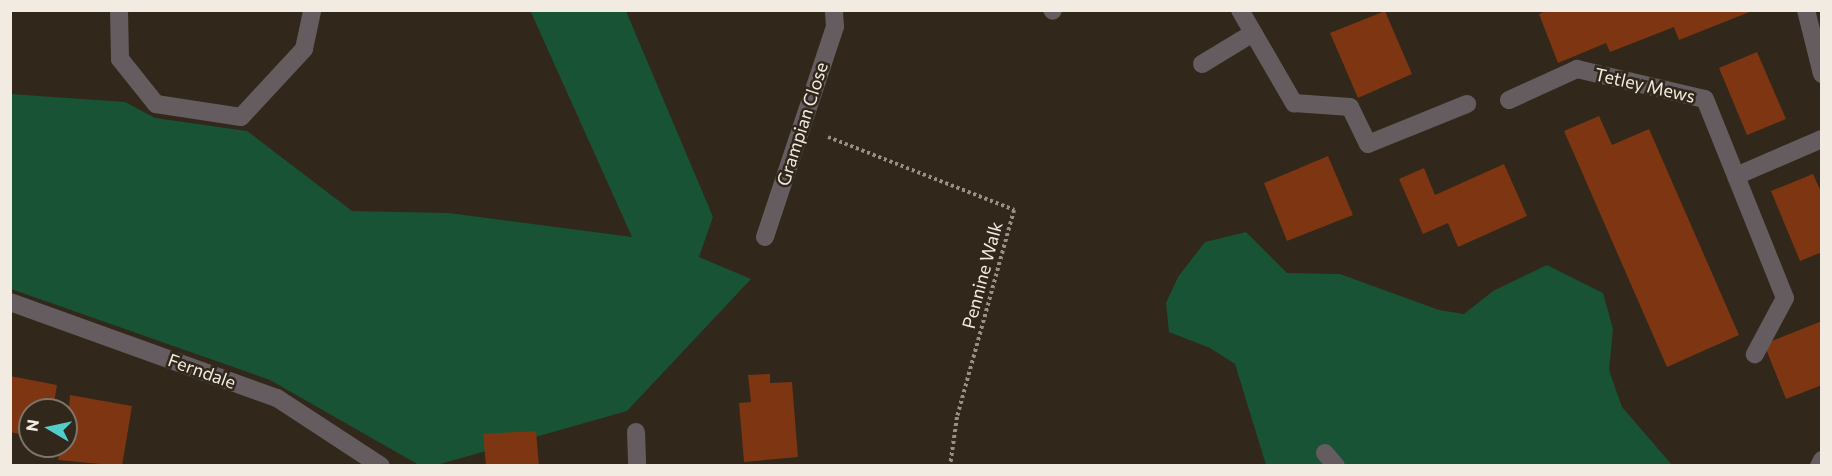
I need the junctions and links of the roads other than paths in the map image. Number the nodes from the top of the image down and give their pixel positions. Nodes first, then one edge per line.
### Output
1 (119, 10) edge
2 (312, 10) edge
3 (834, 10) edge
4 (1240, 10) edge
5 (1806, 10) edge
6 (1253, 33) junction
7 (1202, 64) dead end
8 (1821, 74) edge
9 (1509, 100) dead end
10 (1467, 104) dead end
11 (1821, 139) edge
12 (1736, 176) junction
13 (765, 237) dead end
14 (10, 302) edge
15 (1755, 354) dead end
16 (636, 432) dead end
17 (1821, 460) edge
18 (381, 465) edge
19 (637, 465) edge
20 (1819, 465) edge

1 - 2 street
3 - 13 street, Grampian Close
4 - 6 street
5 - 8 street
6 - 7 street
6 - 10 street
9 - 12 street, Tetley Mews
11 - 12 street
12 - 15 street, Tetley Mews
14 - 18 street, Ferndale
16 - 19 street
17 - 20 street

